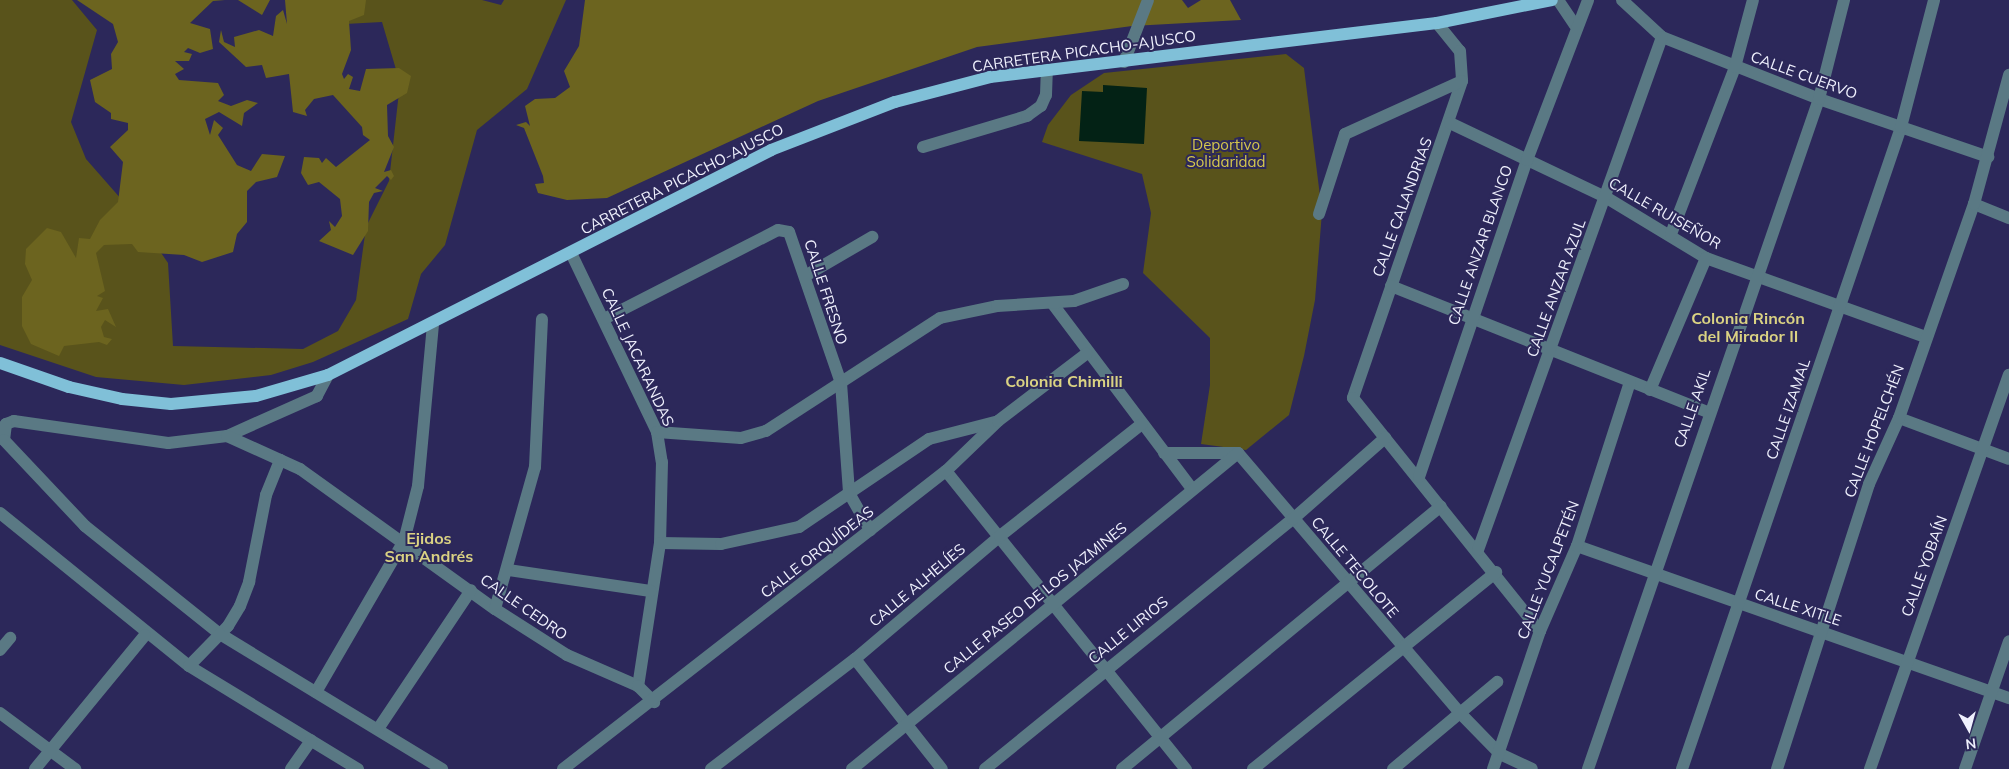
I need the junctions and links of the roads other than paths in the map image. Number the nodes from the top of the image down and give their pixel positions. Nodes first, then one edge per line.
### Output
1 (1148, 0) edge
2 (1552, 0) edge
3 (1558, 0) edge
4 (1588, 0) edge
5 (1622, 0) edge
6 (1753, 0) edge
7 (1844, 0) edge
8 (1934, 0) edge
9 (1437, 23) junction
10 (1575, 25) junction
11 (1662, 37) junction
12 (1124, 62) junction
13 (1735, 67) junction
14 (1047, 71) junction
15 (2009, 75) edge
16 (1462, 81) junction
17 (1819, 99) junction
18 (1450, 123) junction
19 (1901, 127) junction
20 (923, 147) dead end
21 (1988, 157) junction
22 (1527, 160) junction
23 (1607, 198) junction
24 (1974, 204) junction
25 (1319, 214) dead end
26 (2009, 218) edge
27 (1670, 234) junction
28 (872, 236) dead end
29 (571, 253) junction
30 (1706, 258) junction
31 (1757, 275) junction
32 (805, 276) junction
33 (1123, 284) dead end
34 (1391, 286) junction
35 (1052, 303) junction
36 (1841, 305) junction
37 (1471, 318) junction
38 (604, 319) junction
39 (542, 320) dead end
40 (433, 323) junction
41 (1926, 336) junction
42 (1551, 350) junction
43 (1086, 354) junction
44 (0, 362) edge
45 (328, 375) junction
46 (2009, 375) edge
47 (1630, 382) junction
48 (841, 383) junction
49 (1650, 390) junction
50 (1707, 412) junction
51 (1899, 418) junction
52 (998, 421) junction
53 (1142, 424) junction
54 (657, 432) junction
55 (227, 436) junction
56 (1385, 438) junction
57 (1983, 450) junction
58 (1164, 453) junction
59 (1238, 453) junction
60 (2009, 459) edge
61 (280, 460) junction
62 (946, 472) junction
63 (1418, 477) junction
64 (1192, 490) junction
65 (849, 493) junction
66 (1442, 506) junction
67 (0, 513) edge
68 (1293, 519) junction
69 (870, 530) junction
70 (1000, 536) junction
71 (404, 542) junction
72 (660, 542) junction
73 (1577, 546) junction
74 (1478, 550) junction
75 (508, 570) junction
76 (1496, 572) junction
77 (1653, 574) junction
78 (1347, 584) junction
79 (471, 590) junction
80 (650, 591) junction
81 (1737, 604) junction
82 (1052, 605) junction
83 (495, 609) junction
84 (1540, 631) junction
85 (1824, 632) junction
86 (145, 634) junction
87 (220, 634) junction
88 (10, 638) dead end
89 (2009, 641) edge
90 (1402, 648) junction
91 (0, 650) edge
92 (855, 660) junction
93 (1907, 662) junction
94 (188, 666) junction
95 (1104, 669) junction
96 (1497, 682) dead end
97 (638, 686) junction
98 (1992, 691) junction
99 (316, 692) junction
100 (2009, 698) edge
101 (654, 702) junction
102 (0, 713) edge
103 (1461, 714) junction
104 (906, 724) junction
105 (378, 729) junction
106 (1159, 738) junction
107 (311, 740) junction
108 (48, 751) junction
109 (1500, 754) junction
110 (35, 769) edge
111 (75, 769) edge
112 (290, 769) edge
113 (358, 769) edge
114 (442, 769) edge
115 (563, 769) edge
116 (710, 769) edge
117 (852, 769) edge
118 (942, 769) edge
119 (986, 769) edge
120 (1122, 769) edge
121 (1186, 769) edge
122 (1253, 769) edge
123 (1394, 769) edge
124 (1493, 769) edge
125 (1532, 769) edge
126 (1588, 769) edge
127 (1682, 769) edge
128 (1777, 769) edge
129 (1870, 769) edge
130 (1965, 769) edge

1 - 12 street
2 - 9 main road, CARRETERA PICACHO-AJUSCO
3 - 10 street
4 - 10 street, CALLE ANZAR BLANCO
5 - 11 street, CALLE CUERVO
6 - 13 street
7 - 17 street, CALLE AKIL
8 - 19 street, CALLE IZAMAL
9 - 12 main road, CARRETERA PICACHO-AJUSCO
9 - 16 street, CALLE CALANDRIAS
10 - 22 street, CALLE ANZAR BLANCO
11 - 13 street, CALLE CUERVO
11 - 23 street, CALLE ANZAR AZUL
12 - 14 main road, CARRETERA PICACHO-AJUSCO
13 - 17 street, CALLE CUERVO
13 - 27 street
14 - 20 street
14 - 29 main road, CARRETERA PICACHO-AJUSCO
15 - 21 street, CALLE HOPELCHÉN
16 - 18 street, CALLE CALANDRIAS
16 - 25 street
17 - 19 street, CALLE CUERVO
17 - 31 street, CALLE AKIL
18 - 22 street, CALLE RUISEÑOR
18 - 34 street, CALLE CALANDRIAS
19 - 21 street, CALLE CUERVO
19 - 36 street, CALLE IZAMAL
21 - 24 street, CALLE HOPELCHÉN
22 - 23 street, CALLE RUISEÑOR
22 - 37 street, CALLE ANZAR BLANCO
23 - 27 street, CALLE RUISEÑOR
23 - 42 street, CALLE ANZAR AZUL
24 - 26 street
24 - 41 street, CALLE HOPELCHÉN
27 - 30 street, CALLE RUISEÑOR
28 - 32 street
29 - 38 street, CALLE JACARANDAS
29 - 40 main road, CARRETERA PICACHO-AJUSCO
30 - 31 street, CALLE RUISEÑOR
30 - 49 street
31 - 36 street, CALLE RUISEÑOR
31 - 50 street, CALLE AKIL
32 - 38 street, CALLE FRESNO
32 - 48 street, CALLE FRESNO
33 - 35 street
34 - 37 street
34 - 56 street, CALLE CALANDRIAS
35 - 43 street
35 - 48 street
36 - 41 street, CALLE RUISEÑOR
36 - 81 street, CALLE IZAMAL
37 - 42 street
37 - 63 street, CALLE ANZAR BLANCO
38 - 54 street, CALLE JACARANDAS
39 - 75 street
40 - 45 main road, CARRETERA PICACHO-AJUSCO
40 - 71 street
41 - 51 street, CALLE HOPELCHÉN
42 - 47 street
42 - 74 street, CALLE ANZAR AZUL
43 - 52 street, CALLE ORQUÍDEAS
43 - 53 street
44 - 45 main road, CARRETERA PICACHO-AJUSCO
45 - 55 street
46 - 57 street, CALLE YOBAÍN
47 - 49 street
47 - 73 street, CALLE YUCALPETÉN
48 - 54 street
48 - 65 street, CALLE FRESNO
49 - 50 street
50 - 77 street, CALLE AKIL
51 - 57 street
51 - 85 street, CALLE HOPELCHÉN
52 - 62 street, CALLE ORQUÍDEAS
52 - 65 street
53 - 58 street
53 - 70 street, CALLE ALHELÍES
54 - 72 street, CALLE JACARANDAS
55 - 61 street, CALLE CEDRO
55 - 87 street
56 - 63 street
56 - 68 street, CALLE LIRIOS
57 - 60 street
57 - 93 street, CALLE YOBAÍN
58 - 59 street
58 - 64 street
59 - 64 street, CALLE PASEO DE LOS JAZMINES
59 - 68 street, CALLE TECOLOTE
61 - 71 street, CALLE CEDRO
61 - 87 street
62 - 69 street, CALLE ORQUÍDEAS
62 - 70 street
63 - 66 street
64 - 82 street, CALLE PASEO DE LOS JAZMINES
65 - 69 street, CALLE FRESNO
65 - 72 street
66 - 74 street
66 - 78 street
67 - 86 street
68 - 78 street, CALLE TECOLOTE
68 - 95 street, CALLE LIRIOS
69 - 101 street, CALLE ORQUÍDEAS
70 - 82 street
70 - 92 street, CALLE ALHELÍES
71 - 79 street, CALLE CEDRO
71 - 99 street
72 - 80 street, CALLE JACARANDAS
73 - 77 street, CALLE XITLE
73 - 84 street, CALLE YUCALPETÉN
74 - 76 street
75 - 80 street
75 - 83 street
76 - 84 street
76 - 90 street
77 - 81 street, CALLE XITLE
77 - 126 street, CALLE AKIL
78 - 90 street, CALLE TECOLOTE
78 - 106 street
79 - 83 street, CALLE CEDRO
79 - 105 street
80 - 97 street, CALLE JACARANDAS
81 - 85 street, CALLE XITLE
81 - 127 street, CALLE IZAMAL
82 - 95 street
82 - 104 street, CALLE PASEO DE LOS JAZMINES
83 - 97 street, CALLE CEDRO
84 - 109 street, CALLE YUCALPETÉN
85 - 93 street, CALLE XITLE
85 - 128 street, CALLE HOPELCHÉN
86 - 94 street
86 - 108 street
87 - 94 street
87 - 99 street
88 - 91 street
89 - 98 street
90 - 103 street, CALLE TECOLOTE
90 - 122 street
92 - 104 street
92 - 116 street, CALLE ALHELÍES
93 - 98 street, CALLE XITLE
93 - 129 street, CALLE YOBAÍN
94 - 107 street
95 - 106 street
95 - 119 street, CALLE LIRIOS
96 - 103 street
97 - 101 street, CALLE CEDRO
98 - 100 street, CALLE XITLE
98 - 130 street
99 - 105 street
101 - 115 street, CALLE ORQUÍDEAS
102 - 108 street
103 - 109 street, CALLE TECOLOTE
103 - 123 street
104 - 117 street, CALLE PASEO DE LOS JAZMINES
104 - 118 street
105 - 114 street
106 - 120 street
106 - 121 street
107 - 112 street
107 - 113 street
108 - 110 street
108 - 111 street
109 - 124 street, CALLE YUCALPETÉN
109 - 125 street

